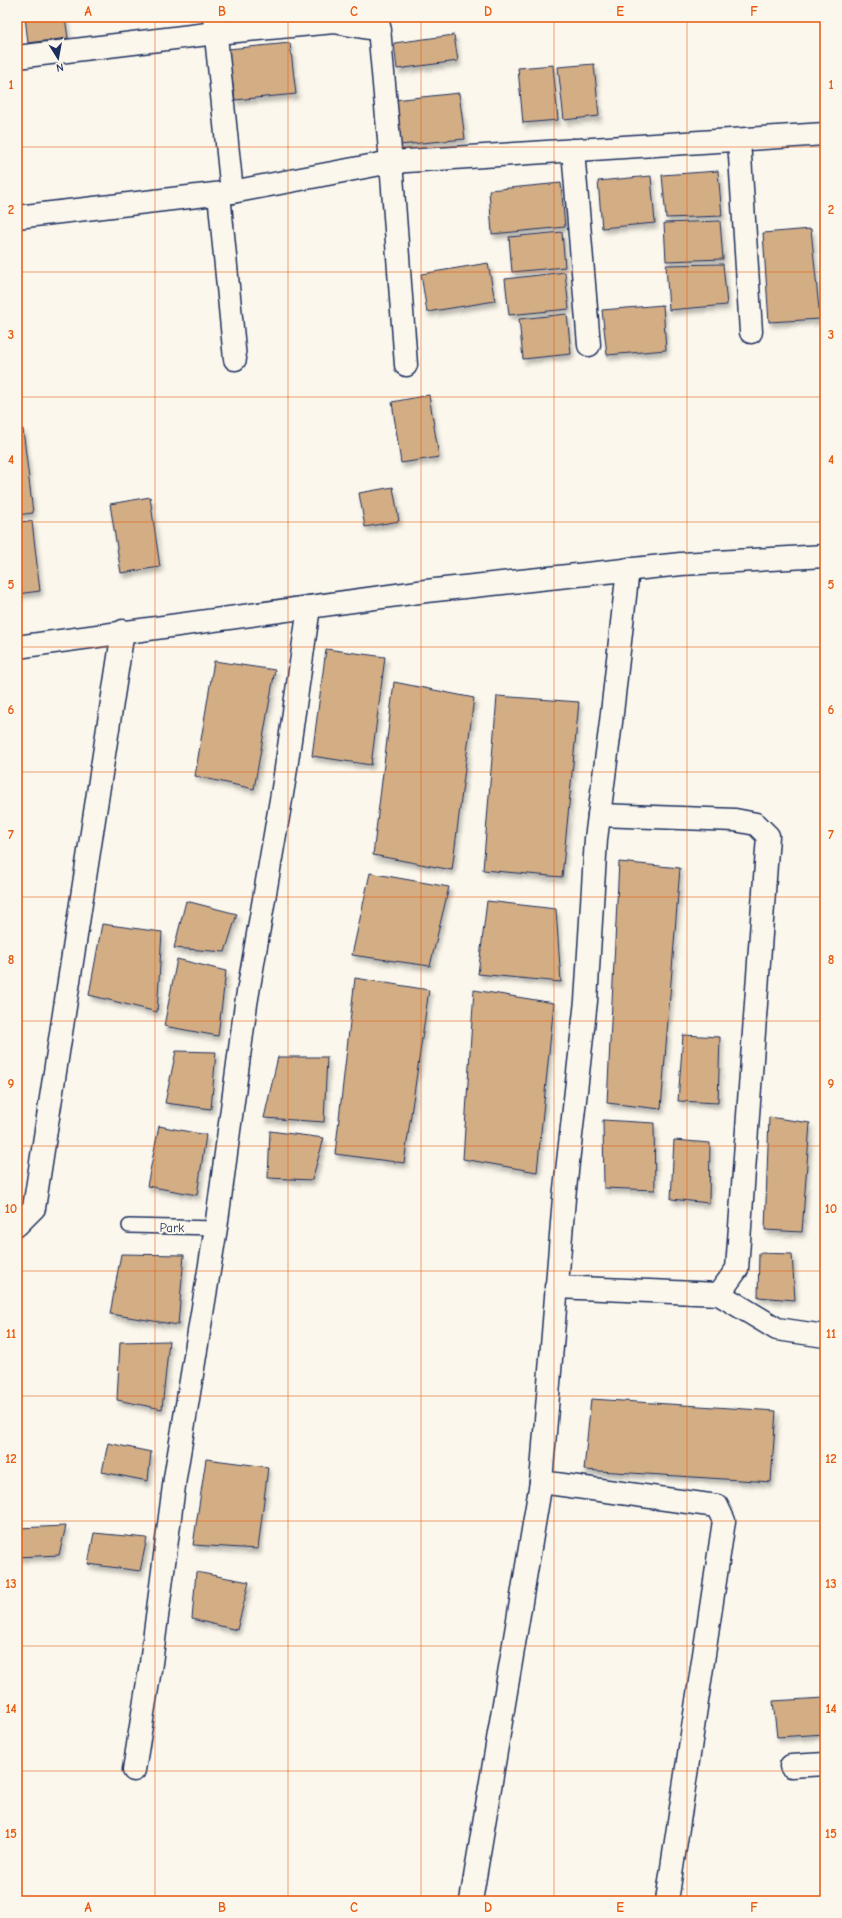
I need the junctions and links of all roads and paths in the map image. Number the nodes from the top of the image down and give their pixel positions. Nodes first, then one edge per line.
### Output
1 (379, 24) edge
2 (215, 25) edge
3 (17, 57) edge
4 (825, 134) edge
5 (739, 140) junction
6 (573, 150) junction
7 (391, 162) junction
8 (226, 193) junction
9 (17, 217) edge
10 (751, 332) dead end
11 (589, 345) dead end
12 (235, 359) dead end
13 (406, 365) dead end
14 (825, 556) edge
15 (628, 569) junction
16 (309, 607) junction
17 (123, 631) junction
18 (17, 647) edge
19 (599, 815) junction
20 (17, 1225) edge
21 (128, 1226) dead end
22 (216, 1228) junction
23 (556, 1287) junction
24 (719, 1294) junction
25 (825, 1336) edge
26 (541, 1482) junction
27 (825, 1764) edge
28 (791, 1766) dead end
29 (134, 1770) dead end
30 (471, 1901) edge
31 (667, 1901) edge

1 - 2 street
1 - 7 street
2 - 3 street
2 - 8 street
4 - 5 street
5 - 6 street
5 - 10 street
6 - 7 street
6 - 11 street
7 - 8 street
7 - 13 street
8 - 9 street
8 - 12 street
14 - 15 street
15 - 16 street
15 - 19 street
16 - 17 street
16 - 22 street
17 - 18 street
17 - 20 street
19 - 23 street
19 - 24 street
21 - 22 lane, Park
22 - 29 street
23 - 24 street
23 - 26 street
24 - 25 street
26 - 30 street
26 - 31 street
27 - 28 street

